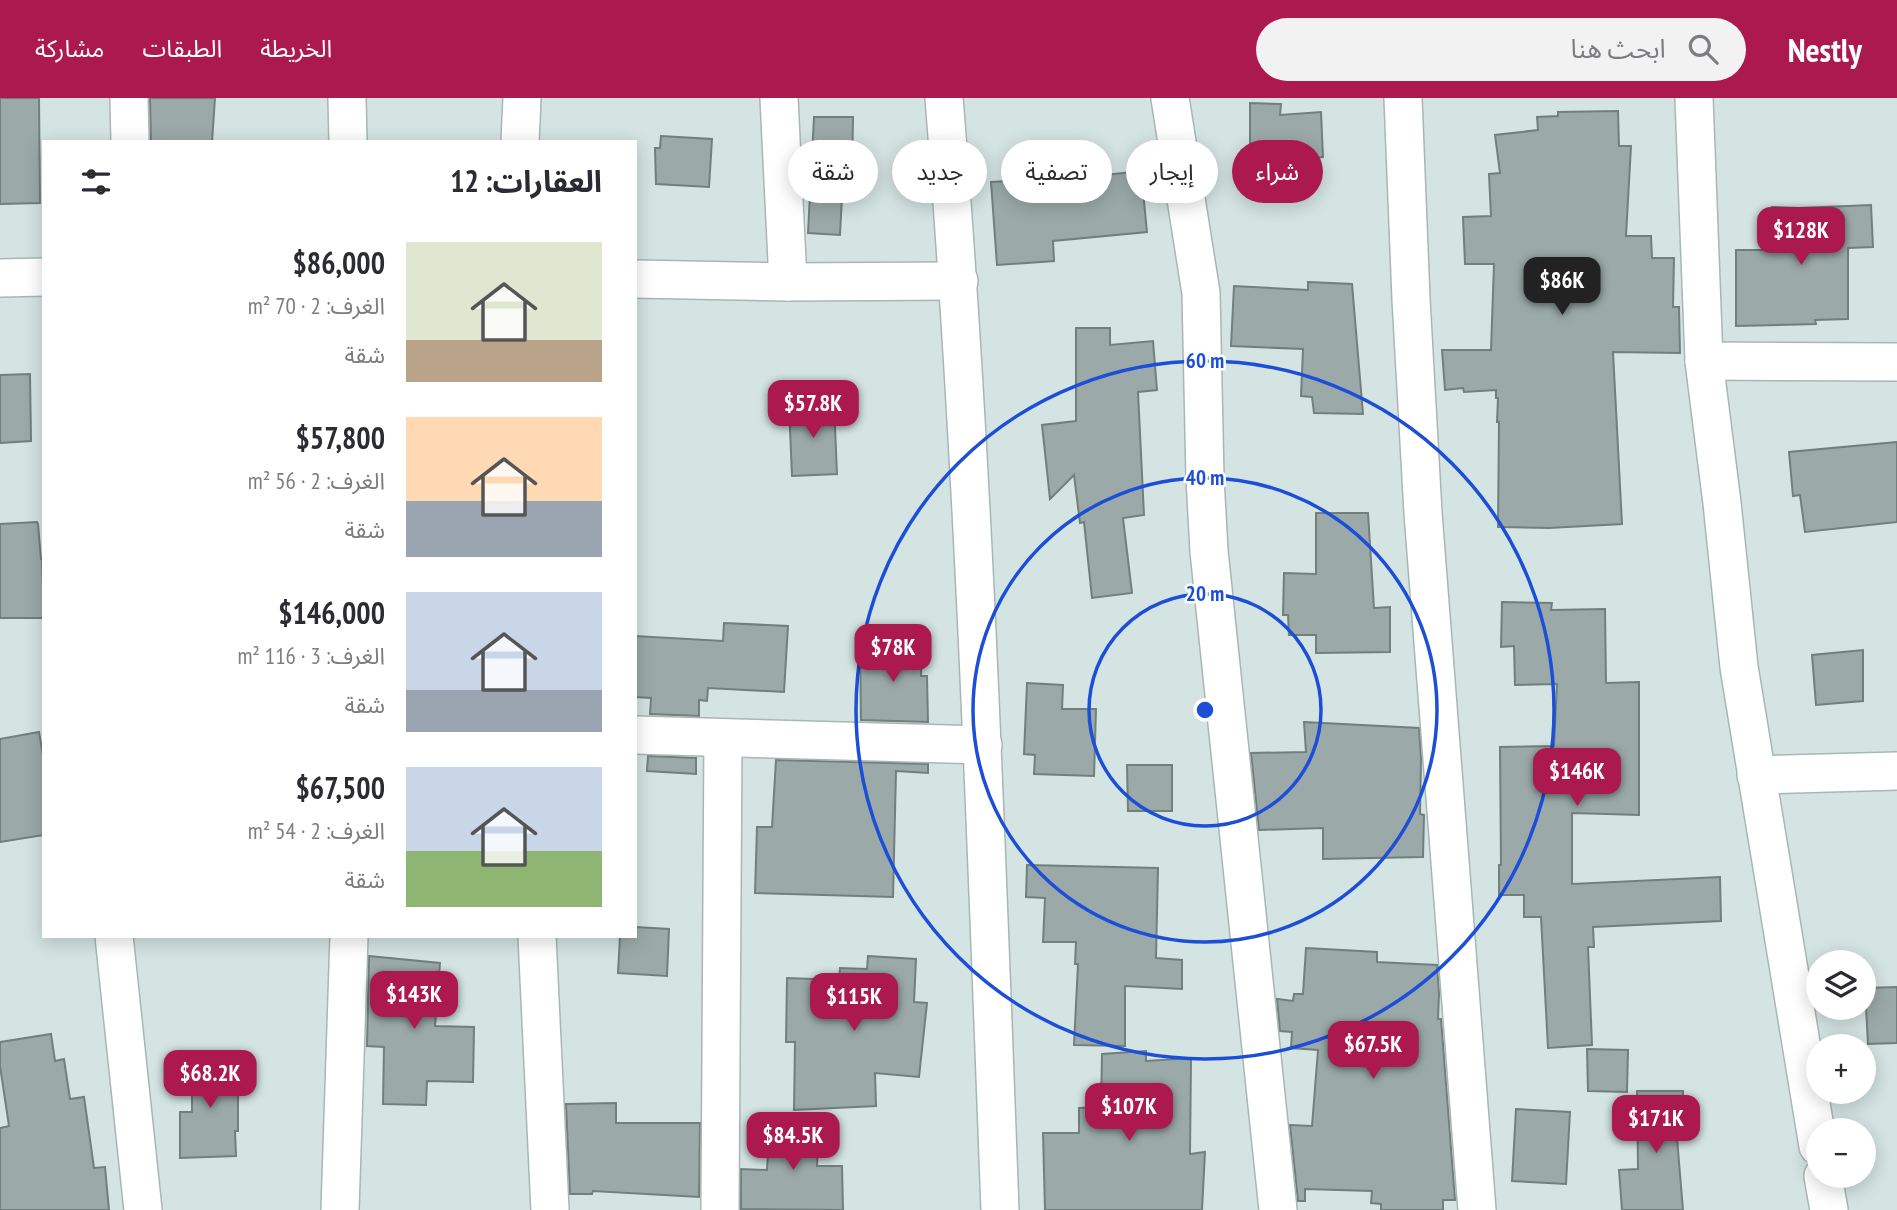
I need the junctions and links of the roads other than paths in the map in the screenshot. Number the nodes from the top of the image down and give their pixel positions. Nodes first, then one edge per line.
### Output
1 (129, 98) edge
2 (347, 98) edge
3 (522, 98) edge
4 (779, 98) edge
5 (944, 98) edge
6 (1170, 98) edge
7 (1403, 98) edge
8 (1694, 98) edge
9 (130, 140) edge
10 (348, 140) edge
11 (520, 140) edge
12 (42, 277) edge
13 (0, 278) edge
14 (637, 279) edge
15 (959, 281) junction
16 (788, 282) junction
17 (1704, 361) junction
18 (1897, 362) edge
19 (637, 735) edge
20 (723, 738) junction
21 (983, 745) junction
22 (1897, 771) edge
23 (1756, 775) junction
24 (114, 938) edge
25 (349, 938) edge
26 (537, 938) edge
27 (1813, 1118) edge
28 (1825, 1188) edge
29 (143, 1210) edge
30 (340, 1210) edge
31 (550, 1210) edge
32 (720, 1210) edge
33 (1000, 1210) edge
34 (1278, 1210) edge
35 (1477, 1210) edge
36 (1829, 1210) edge

1 - 9 street
2 - 10 street
3 - 11 street
4 - 16 street
5 - 15 street
6 - 34 street
7 - 35 street
8 - 17 street
12 - 13 street
14 - 16 street
15 - 16 street
15 - 21 street
17 - 18 street
17 - 23 street
19 - 20 street
20 - 21 street
20 - 32 street
21 - 33 street
22 - 23 street
23 - 27 street
24 - 29 street
25 - 30 street
26 - 31 street
28 - 36 street

